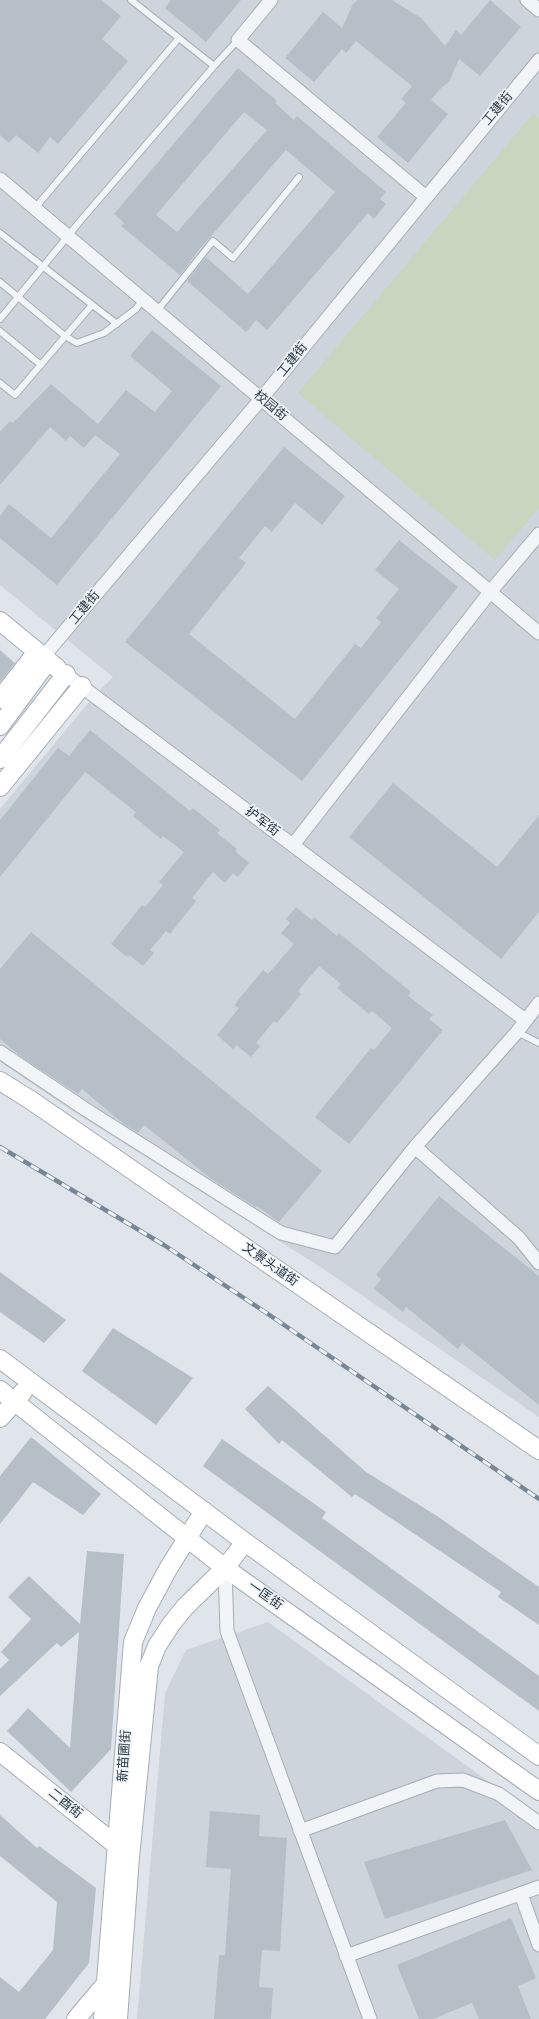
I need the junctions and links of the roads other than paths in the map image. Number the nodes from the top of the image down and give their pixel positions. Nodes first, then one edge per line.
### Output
1 (131, 0) edge
2 (271, 0) edge
3 (527, 0) edge
4 (539, 10) edge
5 (179, 38) junction
6 (238, 40) junction
7 (539, 60) edge
8 (214, 66) junction
9 (299, 177) dead end
10 (0, 179) edge
11 (426, 197) junction
12 (35, 208) junction
13 (0, 233) edge
14 (69, 236) junction
15 (43, 267) junction
16 (0, 282) edge
17 (18, 297) junction
18 (143, 299) junction
19 (92, 305) junction
20 (157, 311) junction
21 (0, 319) edge
22 (117, 324) junction
23 (0, 331) edge
24 (66, 336) junction
25 (41, 365) junction
26 (0, 383) edge
27 (261, 398) junction
28 (539, 534) edge
29 (490, 592) junction
30 (0, 621) edge
31 (539, 632) edge
32 (50, 662) junction
33 (82, 686) junction
34 (0, 699) edge
35 (0, 726) edge
36 (0, 759) edge
37 (0, 786) edge
38 (293, 845) junction
39 (539, 1003) edge
40 (526, 1020) junction
41 (517, 1032) junction
42 (539, 1043) edge
43 (0, 1052) edge
44 (0, 1081) edge
45 (415, 1147) junction
46 (539, 1263) edge
47 (0, 1359) edge
48 (31, 1382) junction
49 (0, 1390) edge
50 (15, 1401) junction
51 (0, 1418) edge
52 (539, 1450) edge
53 (204, 1511) junction
54 (187, 1538) junction
55 (245, 1542) junction
56 (225, 1568) junction
57 (0, 1752) edge
58 (539, 1756) edge
59 (539, 1791) edge
60 (539, 1823) edge
61 (300, 1831) junction
62 (124, 1852) junction
63 (539, 1887) edge
64 (521, 1894) junction
65 (539, 1945) edge
66 (346, 1956) junction
67 (121, 1966) junction
68 (106, 1984) junction
69 (76, 2019) edge
70 (103, 2019) edge
71 (118, 2019) edge
72 (370, 2019) edge

1 - 5 lane
2 - 6 street
3 - 4 street
5 - 8 lane
5 - 12 lane
6 - 8 lane
6 - 11 street
7 - 11 street, 工建街
8 - 14 lane
9 - 20 lane
10 - 12 street, 校园街
11 - 27 street, 工建街
12 - 14 street, 校园街
13 - 15 lane
14 - 15 lane
14 - 18 street, 校园街
15 - 17 lane
15 - 19 lane
16 - 17 lane
17 - 21 lane
17 - 24 lane
18 - 20 street, 校园街
18 - 22 lane
19 - 22 lane
19 - 24 lane
20 - 27 street, 校园街
22 - 24 lane
23 - 25 lane
24 - 25 lane
25 - 26 lane
27 - 29 street, 校园街
27 - 32 street, 工建街
28 - 29 street
29 - 31 street, 校园街
29 - 38 street
30 - 32 main road, 护军街
32 - 33 street, 护军街
32 - 34 main road, 工建街
32 - 35 main road, 工建街
32 - 36 main road, 工建街
33 - 37 main road
33 - 38 street, 护军街
38 - 40 street, 护军街
39 - 40 street
40 - 41 street
41 - 42 lane
41 - 45 street
43 - 45 street
44 - 52 main road, 文景头道街
45 - 46 street
47 - 48 main road
48 - 50 main road
48 - 53 main road
49 - 50 main road, 一匡街
50 - 51 main road
50 - 54 main road, 一匡街
53 - 54 main road, 新苗圃街
53 - 55 main road
54 - 56 main road, 一匡街
54 - 62 main road, 新苗圃街
55 - 56 main road, 新苗圃街
55 - 58 main road
56 - 59 main road, 一匡街
56 - 61 street
56 - 62 main road, 新苗圃街
57 - 62 main road, 二酉街
60 - 61 street
61 - 66 street
62 - 67 main road, 新苗圃街
62 - 68 main road, 新苗圃街
63 - 64 street
64 - 65 street
64 - 66 street
66 - 72 street
67 - 68 main road
67 - 71 main road, 新苗圃街
68 - 69 main road
68 - 70 main road, 新苗圃街

